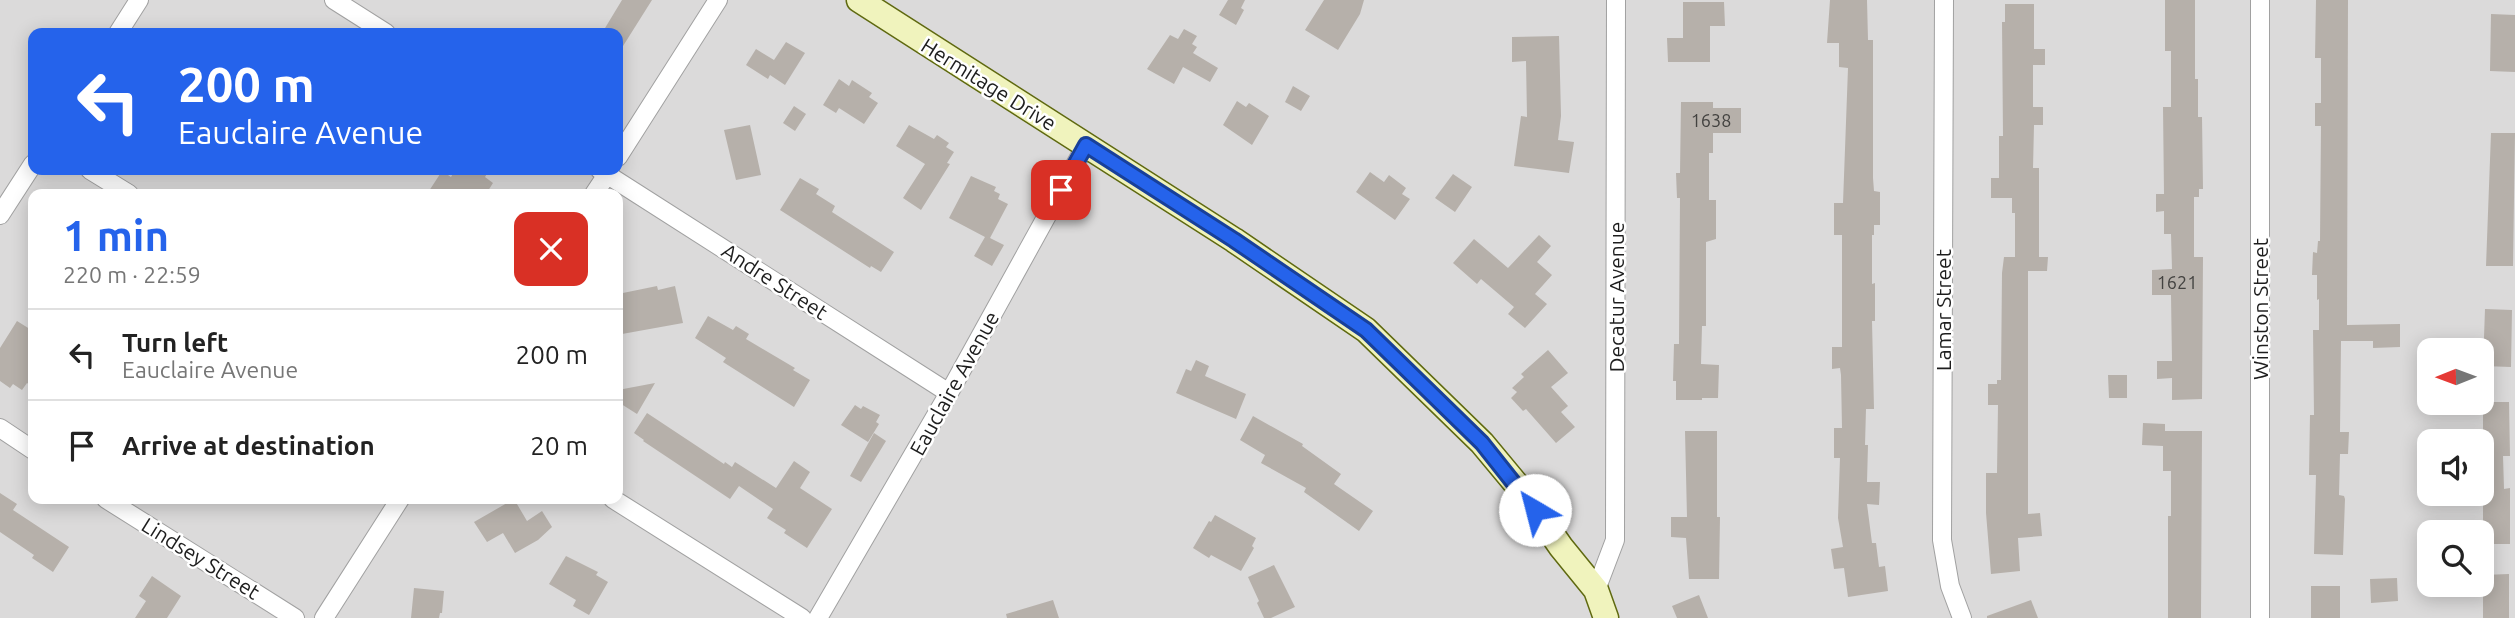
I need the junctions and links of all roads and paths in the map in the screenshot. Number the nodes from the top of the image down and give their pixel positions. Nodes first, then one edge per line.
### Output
1 (139, 0) edge
2 (334, 0) edge
3 (718, 0) edge
4 (859, 0) edge
5 (1616, 0) edge
6 (1944, 0) edge
7 (2260, 0) edge
8 (121, 28) edge
9 (379, 28) edge
10 (1086, 145) junction
11 (623, 149) edge
12 (28, 172) edge
13 (98, 175) edge
14 (612, 175) edge
15 (121, 189) edge
16 (0, 215) edge
17 (949, 393) junction
18 (0, 428) edge
19 (28, 447) edge
20 (114, 504) edge
21 (397, 504) edge
22 (621, 504) edge
23 (1596, 590) junction
24 (295, 618) edge
25 (324, 618) edge
26 (802, 618) edge
27 (818, 618) edge
28 (1606, 618) edge
29 (1962, 618) edge
30 (2260, 618) edge

1 - 8 street
2 - 9 street
3 - 11 street
4 - 10 street, Hermitage Drive
5 - 23 street, Decatur Avenue
6 - 29 street, Lamar Street
7 - 30 street, Winston Street
10 - 17 street, Eauclaire Avenue
10 - 23 street, Hermitage Drive
12 - 16 street
13 - 15 street
14 - 17 street, Andre Street
17 - 27 street, Eauclaire Avenue
18 - 19 street
20 - 24 street, Lindsey Street
21 - 25 street
22 - 26 street
23 - 28 street, Hermitage Drive

